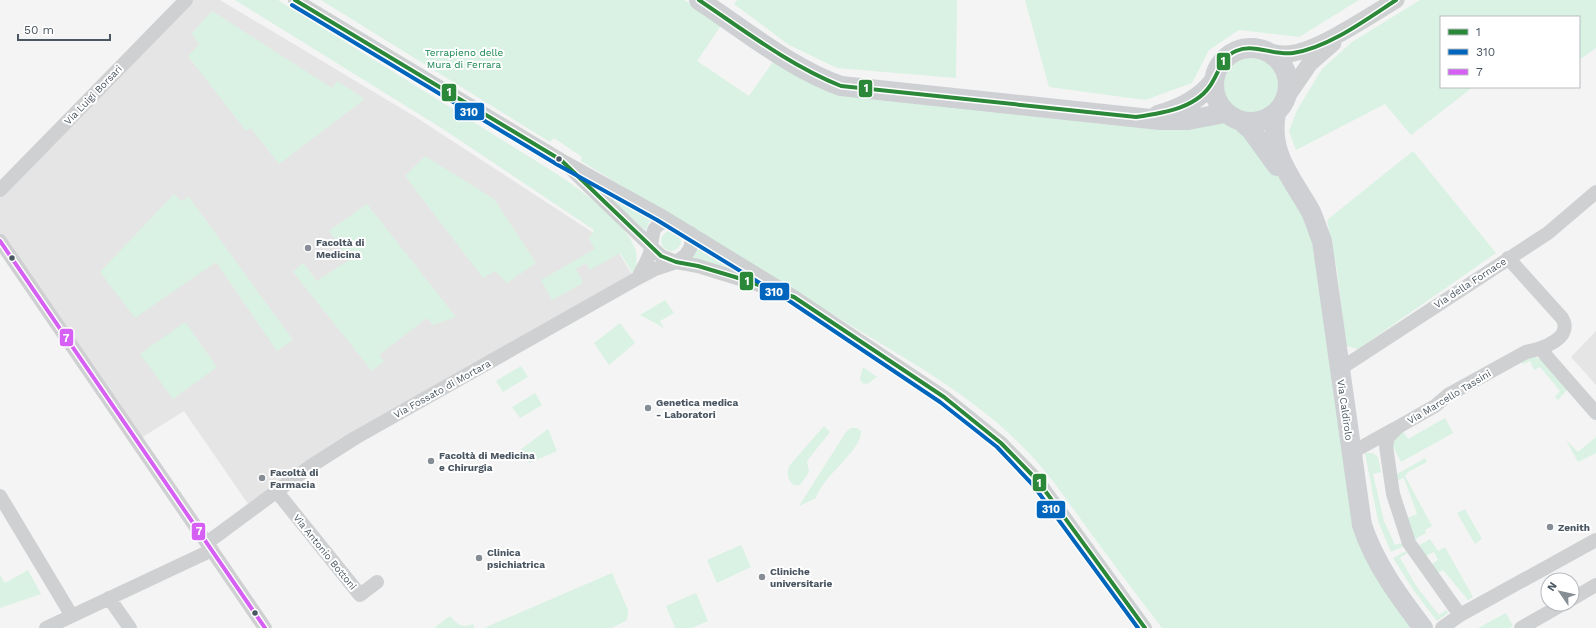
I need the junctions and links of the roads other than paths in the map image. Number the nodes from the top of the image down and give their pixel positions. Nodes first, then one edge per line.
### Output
1 (186, 0) edge
2 (295, 0) edge
3 (699, 0) edge
4 (1396, 0) edge
5 (1364, 20) junction
6 (1270, 52) junction
7 (1213, 82) junction
8 (1281, 106) junction
9 (1136, 117) junction
10 (1234, 118) junction
11 (561, 160) junction
12 (1292, 182) junction
13 (0, 190) edge
14 (1596, 192) edge
15 (670, 221) junction
16 (690, 233) junction
17 (0, 241) edge
18 (651, 248) junction
19 (1508, 258) junction
20 (676, 262) junction
21 (638, 278) junction
22 (794, 297) junction
23 (1557, 340) junction
24 (1543, 347) junction
25 (1557, 368) junction
26 (1340, 369) junction
27 (1596, 413) edge
28 (1398, 427) junction
29 (1351, 453) junction
30 (1388, 454) junction
31 (277, 492) junction
32 (0, 496) edge
33 (1596, 540) edge
34 (210, 546) junction
35 (377, 582) dead end
36 (1596, 585) edge
37 (1580, 594) edge
38 (109, 598) junction
39 (1549, 612) edge
40 (1460, 615) junction
41 (72, 616) junction
42 (46, 628) edge
43 (130, 628) edge
44 (265, 628) edge
45 (1145, 628) edge
46 (1423, 628) edge
47 (1442, 628) edge
48 (1521, 628) edge

1 - 13 street, Via Luigi Borsari
2 - 11 street
3 - 9 main road
4 - 5 street
5 - 6 street
5 - 8 street
6 - 7 main road
6 - 8 main road, Via Caldirolo
7 - 9 main road
7 - 10 main road, Via Caldirolo
8 - 10 main road
8 - 12 main road, Via Caldirolo
9 - 10 main road
10 - 12 main road, Via Caldirolo
11 - 15 street
11 - 18 street
12 - 26 main road, Via Caldirolo
14 - 19 street, Via della Fornace
15 - 16 street
15 - 18 street
16 - 20 street
16 - 22 street
17 - 34 street
18 - 20 street
18 - 21 street
19 - 23 street
19 - 26 street, Via della Fornace
20 - 21 street, Via Fossato di Mortara
20 - 22 street
21 - 31 street, Via Fossato di Mortara
22 - 45 street
23 - 24 street, Via Marcello Tassini
23 - 25 street
24 - 25 street
24 - 28 street, Via Marcello Tassini
25 - 27 street
26 - 29 main road, Via Caldirolo
28 - 29 street, Via Marcello Tassini
28 - 30 street, Via Marcello Tassini
29 - 30 street
29 - 46 main road, Via Caldirolo
30 - 40 street, Via Marcello Tassini
31 - 34 street, Via Fossato di Mortara
31 - 35 street, Via Antonio Bottoni
32 - 41 street
33 - 40 street
34 - 38 street, Via Fossato di Mortara
34 - 44 street
36 - 37 street
38 - 41 street, Via Fossato di Mortara
38 - 43 street
39 - 48 street
40 - 47 street
41 - 42 street, Via Fossato di Mortara

